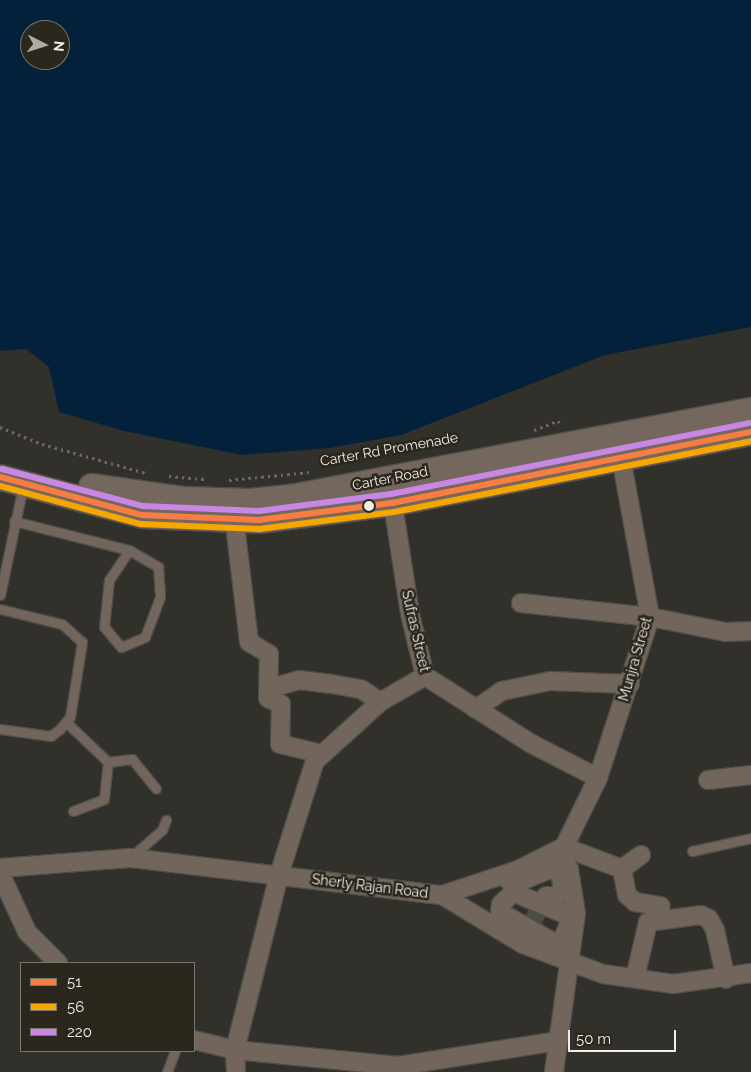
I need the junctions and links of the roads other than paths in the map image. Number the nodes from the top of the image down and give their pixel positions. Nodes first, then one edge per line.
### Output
1 (751, 410) edge
2 (751, 432) edge
3 (615, 433) junction
4 (623, 458) junction
5 (0, 459) edge
6 (388, 478) junction
7 (11, 481) edge
8 (230, 500) junction
9 (392, 503) junction
10 (14, 521) junction
11 (130, 550) junction
12 (0, 596) edge
13 (521, 603) dead end
14 (0, 609) edge
15 (650, 617) junction
16 (751, 630) edge
17 (425, 676) junction
18 (630, 684) junction
19 (268, 690) junction
20 (380, 702) junction
21 (476, 709) junction
22 (66, 722) junction
23 (0, 729) edge
24 (322, 754) junction
25 (108, 762) junction
26 (751, 775) edge
27 (598, 778) junction
28 (708, 780) dead end
29 (156, 789) dead end
30 (73, 811) dead end
31 (166, 820) dead end
32 (751, 838) edge
33 (692, 852) dead end
34 (565, 855) junction
35 (641, 855) dead end
36 (130, 858) junction
37 (0, 868) edge
38 (622, 869) junction
39 (0, 873) edge
40 (278, 875) junction
41 (517, 881) junction
42 (442, 896) junction
43 (542, 902) junction
44 (661, 906) dead end
45 (500, 912) junction
46 (491, 927) junction
47 (528, 934) junction
48 (561, 955) junction
49 (57, 962) edge
50 (751, 973) edge
51 (635, 978) junction
52 (726, 979) junction
53 (195, 1040) edge
54 (558, 1041) junction
55 (235, 1050) junction
56 (174, 1052) edge
57 (167, 1072) edge
58 (236, 1072) edge
59 (554, 1072) edge

1 - 3 main road, Carter Road
2 - 4 main road, Carter Road
3 - 4 street, Munjra Street
3 - 6 main road, Carter Road
4 - 9 main road, Carter Road
4 - 15 street, Munjra Street
5 - 8 main road, Carter Road
6 - 8 main road, Carter Road
6 - 9 street, Sufras Street
7 - 8 main road, Carter Road
7 - 10 lane
8 - 9 main road, Carter Road
8 - 19 street
9 - 17 street, Sufras Street
10 - 11 lane
10 - 12 lane
11 - 11 lane
13 - 15 street
14 - 22 lane
15 - 16 street
15 - 18 street, Munjra Street
17 - 20 street
17 - 21 street, Sufras Street
18 - 21 street
18 - 27 street, Munjra Street
19 - 20 street
19 - 24 street
20 - 24 street
21 - 27 street, Sufras Street
22 - 23 lane
22 - 25 lane
24 - 40 street
25 - 29 lane
25 - 30 lane
26 - 28 street
27 - 34 street, Munjra Street
31 - 36 lane
32 - 33 lane
34 - 38 street
34 - 41 street
34 - 43 street
34 - 48 street
35 - 38 street
36 - 37 street, Sherly Rajan Road
36 - 40 street, Sherly Rajan Road
38 - 44 street
39 - 49 street
40 - 42 street, Sherly Rajan Road
40 - 55 street
41 - 42 street
41 - 43 street
41 - 45 street
42 - 46 street, Sherly Rajan Road
43 - 48 street
45 - 46 street
45 - 47 street
46 - 47 street, Sherly Rajan Road
47 - 48 street, Sherly Rajan Road
48 - 51 street, Sherly Rajan Road
48 - 54 street
50 - 52 street, Sherly Rajan Road
51 - 52 street, Sherly Rajan Road
51 - 52 street
53 - 55 street
54 - 55 street
54 - 59 street
55 - 58 street
56 - 57 lane

